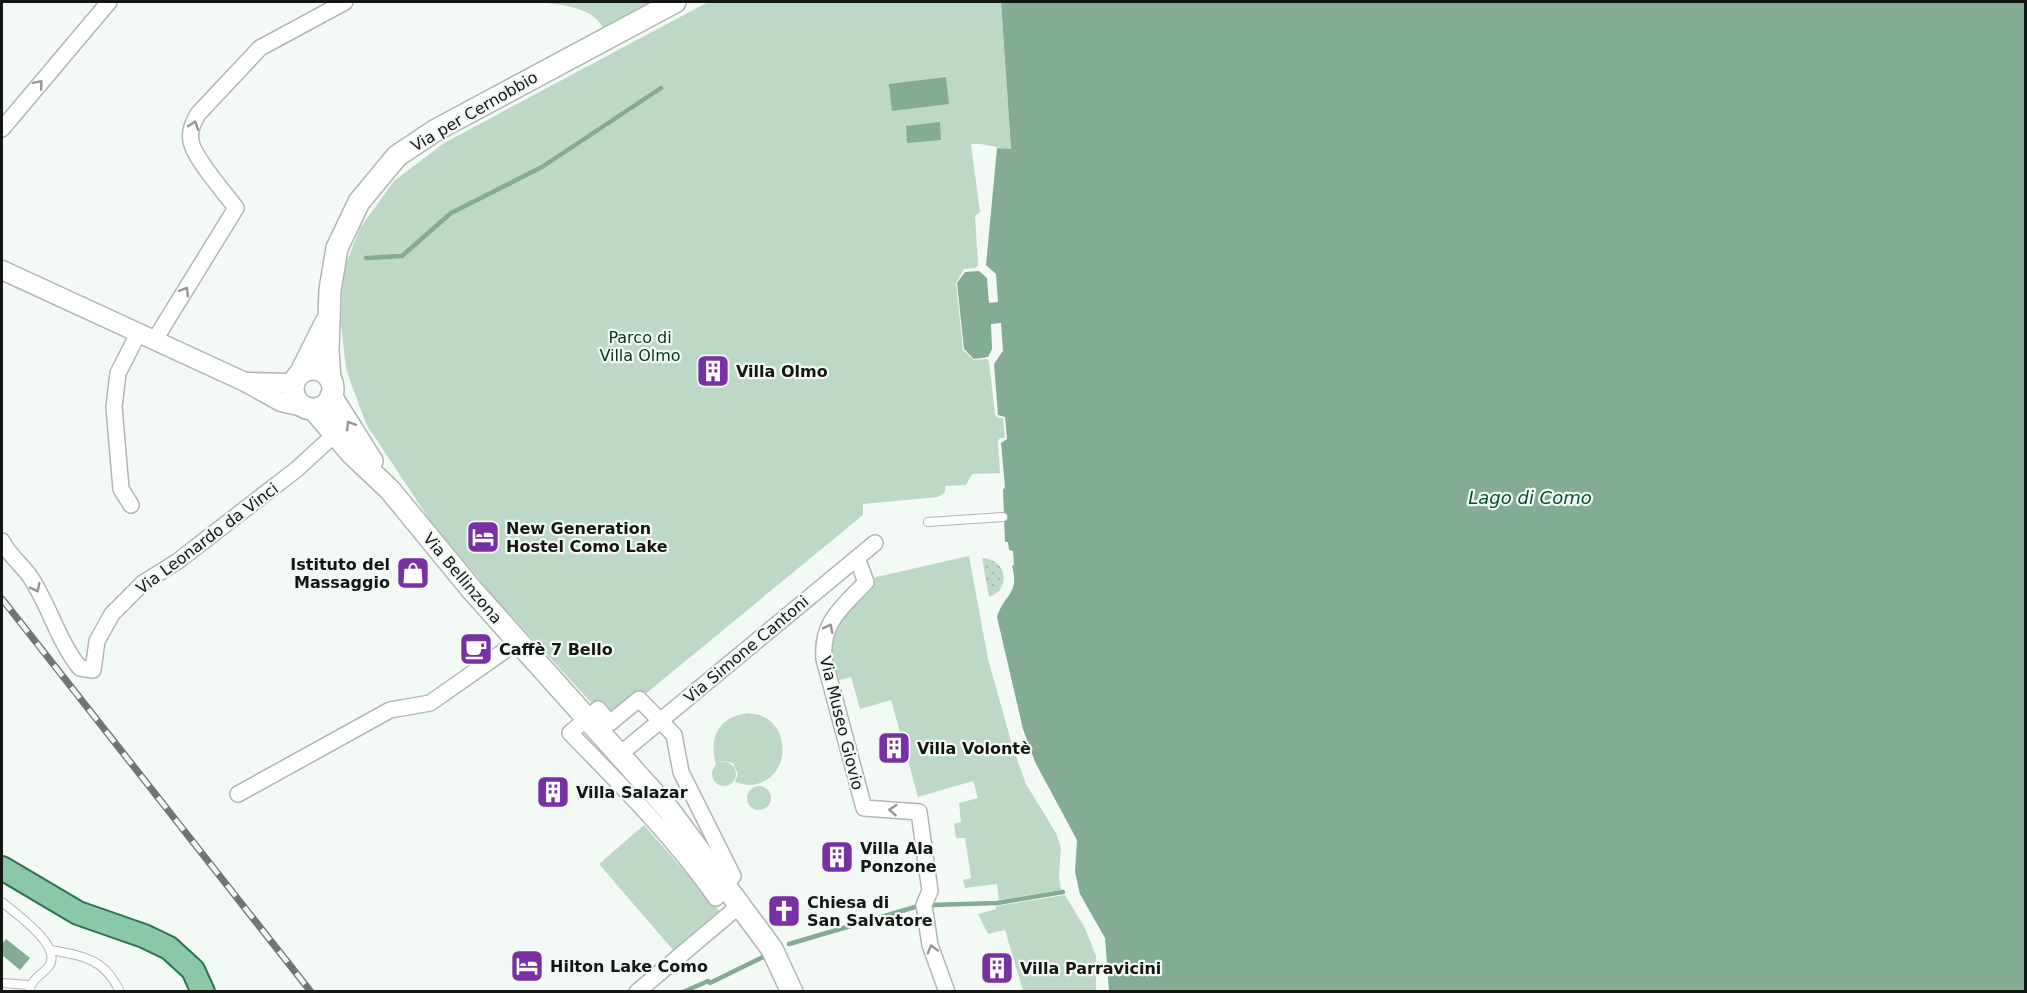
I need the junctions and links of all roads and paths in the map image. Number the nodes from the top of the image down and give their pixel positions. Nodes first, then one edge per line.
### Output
1 (109, 2) edge
2 (345, 2) edge
3 (675, 2) edge
4 (2, 129) edge
5 (2, 270) edge
6 (329, 313) junction
7 (146, 337) junction
8 (298, 376) junction
9 (245, 382) junction
10 (331, 388) junction
11 (310, 408) junction
12 (335, 434) junction
13 (390, 493) junction
14 (131, 506) dead end
15 (1003, 517) dead end
16 (928, 522) dead end
17 (2, 541) edge
18 (875, 543) dead end
19 (857, 558) junction
20 (517, 642) junction
21 (586, 719) junction
22 (660, 721) junction
23 (619, 755) junction
24 (238, 794) dead end
25 (2, 868) edge
26 (726, 885) junction
27 (2, 902) edge
28 (740, 905) junction
29 (51, 950) junction
30 (2, 983) edge
31 (29, 988) edge
32 (120, 992) edge
33 (203, 992) edge
34 (637, 992) edge
35 (792, 992) edge
36 (946, 992) edge

4 -> 1 street
7 -> 2 street
3 - 6 main road, Via per Cernobbio
5 - 7 street
6 - 8 main road, Via per Cernobbio
6 - 10 main road, Via per Cernobbio
7 - 9 street
7 - 14 street
8 - 9 street
8 - 10 main road
8 - 11 main road
9 - 11 street
10 - 11 main road
13 -> 10 main road, Via Bellinzona
11 - 12 main road, Via Bellinzona
12 - 13 main road, Via Bellinzona
17 -> 12 street, Via Leonardo da Vinci
13 - 20 main road, Via Bellinzona
15 - 16 lane
18 - 19 street, Via Simone Cantoni
19 - 22 street, Via Simone Cantoni
36 -> 19 street, Via Museo Giovio
20 - 21 main road, Via Bellinzona
20 - 24 street
21 - 22 street
21 - 23 main road, Via Bellinzona
21 - 26 street
22 - 23 street, Via Simone Cantoni
22 - 26 street
23 - 26 main road, Via Bellinzona
25 - 33 main road
26 - 28 main road, Via Bellinzona
27 - 29 lane
28 - 34 street
28 - 35 main road, Via Bellinzona
29 - 31 lane
29 - 32 lane
30 - 31 lane

